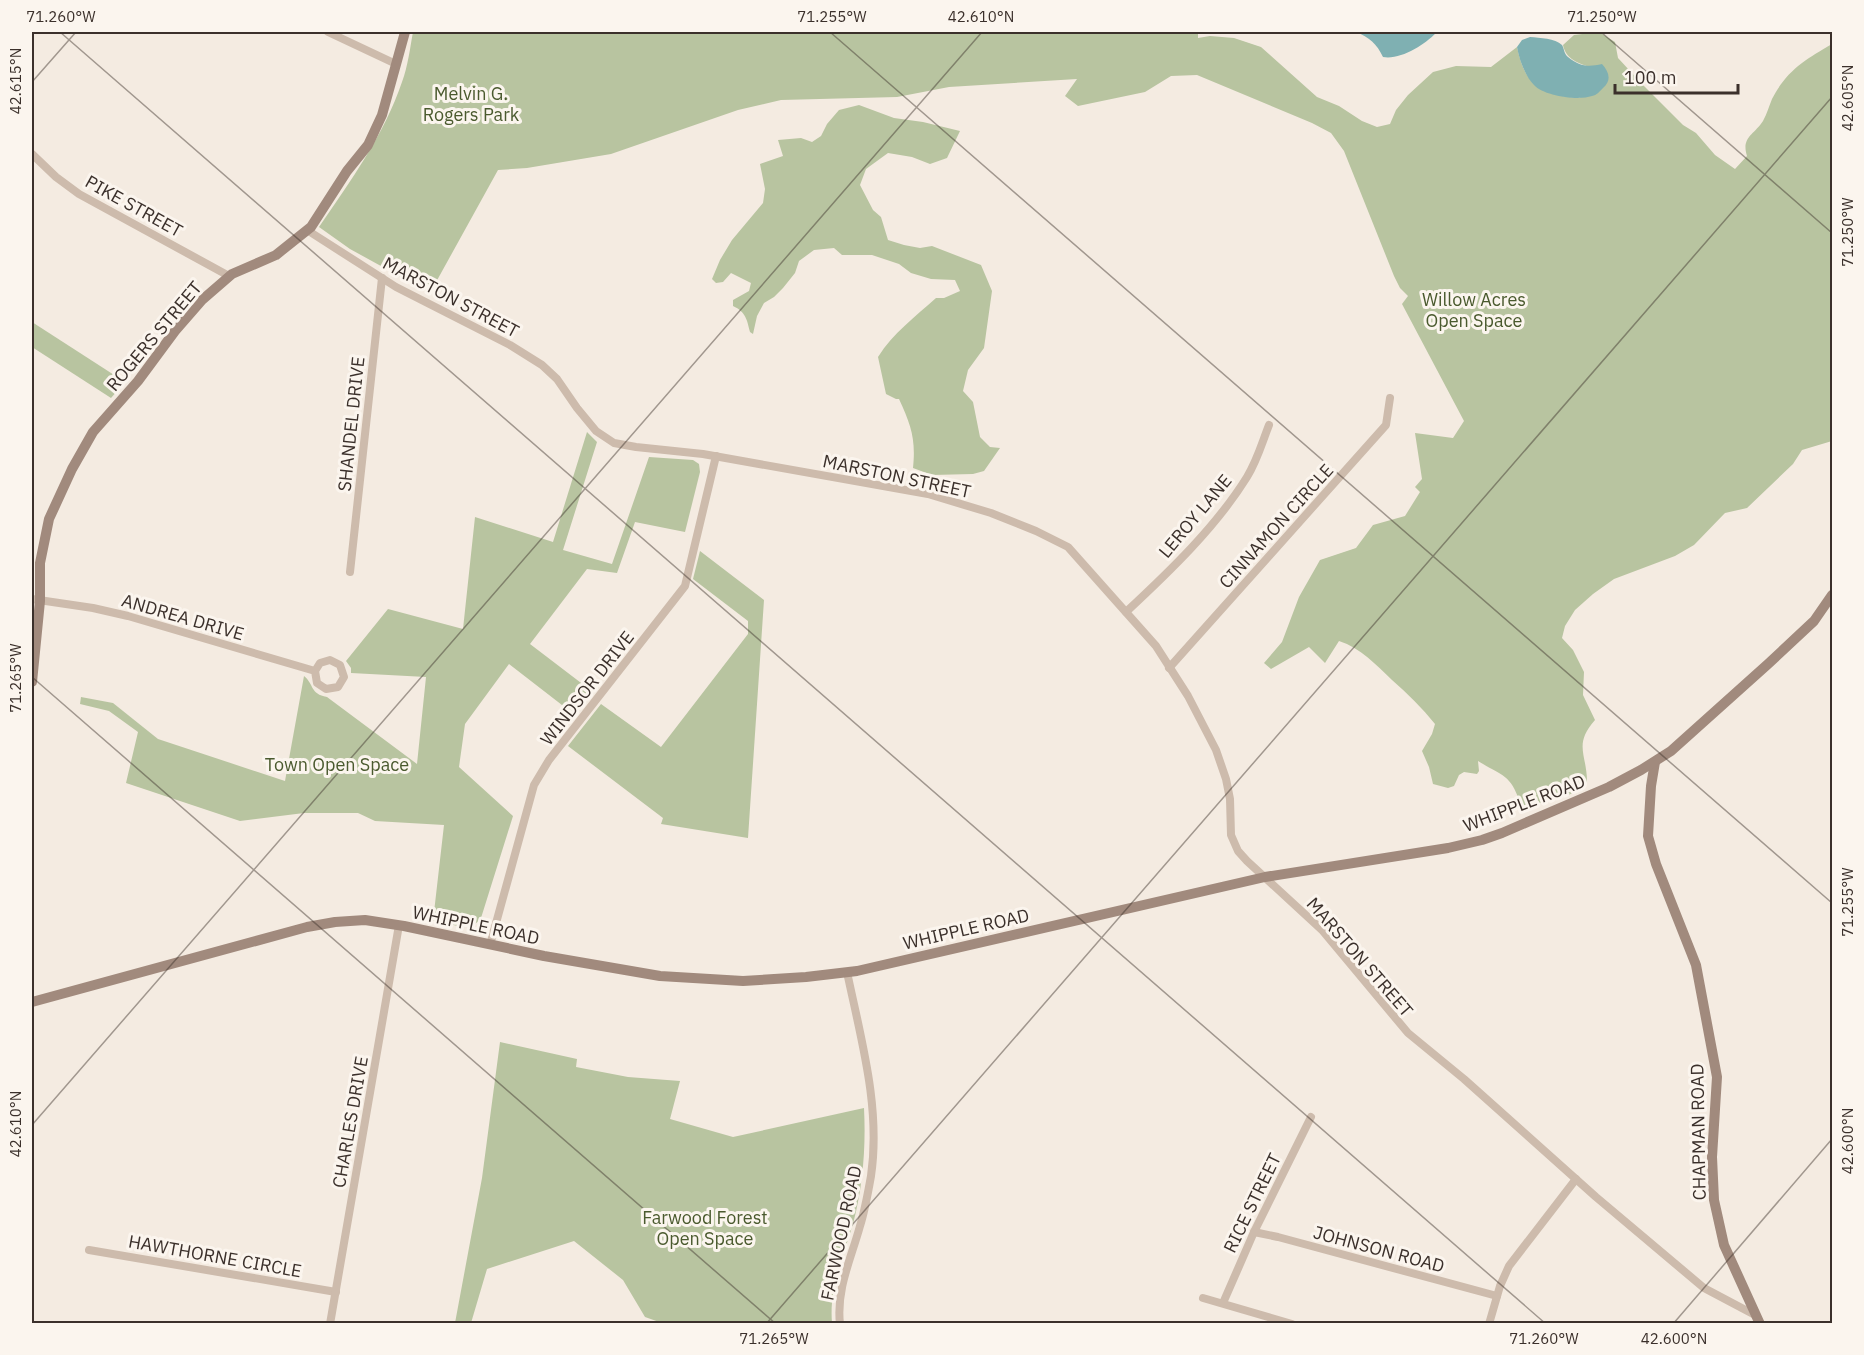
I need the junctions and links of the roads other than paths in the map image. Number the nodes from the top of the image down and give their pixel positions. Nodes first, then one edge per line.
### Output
1 (328, 32) edge
2 (405, 32) edge
3 (396, 64) junction
4 (32, 154) edge
5 (307, 230) junction
6 (229, 276) junction
7 (382, 278) junction
8 (1390, 398) dead end
9 (1269, 425) dead end
10 (716, 456) junction
11 (350, 572) dead end
12 (1833, 595) edge
13 (36, 600) edge
14 (1126, 612) junction
15 (1170, 668) junction
16 (315, 671) dead end
17 (32, 682) edge
18 (1655, 762) junction
19 (1265, 877) junction
20 (399, 925) junction
21 (490, 945) junction
22 (847, 972) junction
23 (32, 1002) edge
24 (1311, 1117) dead end
25 (1576, 1179) junction
26 (1254, 1232) junction
27 (89, 1250) dead end
28 (336, 1292) junction
29 (1497, 1296) junction
30 (1203, 1298) dead end
31 (1223, 1304) junction
32 (1758, 1319) edge
33 (330, 1323) edge
34 (840, 1323) edge
35 (1292, 1323) edge
36 (1489, 1323) edge

1 - 3 street
2 - 3 main road, ROGERS STREET
3 - 5 main road, ROGERS STREET
4 - 6 street, PIKE STREET
5 - 6 main road, ROGERS STREET
5 - 7 street, MARSTON STREET
6 - 13 main road, ROGERS STREET
7 - 10 street, MARSTON STREET
7 - 11 street, SHANDEL DRIVE
8 - 15 street, CINNAMON CIRCLE
9 - 14 street, LEROY LANE
10 - 14 street, MARSTON STREET
10 - 21 street, WINDSOR DRIVE
12 - 18 main road, WHIPPLE ROAD
13 - 16 street, ANDREA DRIVE
13 - 17 main road, ROGERS STREET
14 - 15 street, MARSTON STREET
15 - 19 street, MARSTON STREET
18 - 19 main road, WHIPPLE ROAD
18 - 32 main road, CHAPMAN ROAD
19 - 22 main road, WHIPPLE ROAD
19 - 25 street, MARSTON STREET
20 - 21 main road, WHIPPLE ROAD
20 - 23 main road, WHIPPLE ROAD
20 - 28 street, CHARLES DRIVE
21 - 22 main road, WHIPPLE ROAD
22 - 34 street, FARWOOD ROAD
24 - 26 street, RICE STREET
25 - 29 street
25 - 32 street, MARSTON STREET
26 - 29 street, JOHNSON ROAD
26 - 31 street, RICE STREET
27 - 28 street, HAWTHORNE CIRCLE
28 - 33 street, CHARLES DRIVE
29 - 36 street
30 - 31 street
31 - 35 street

